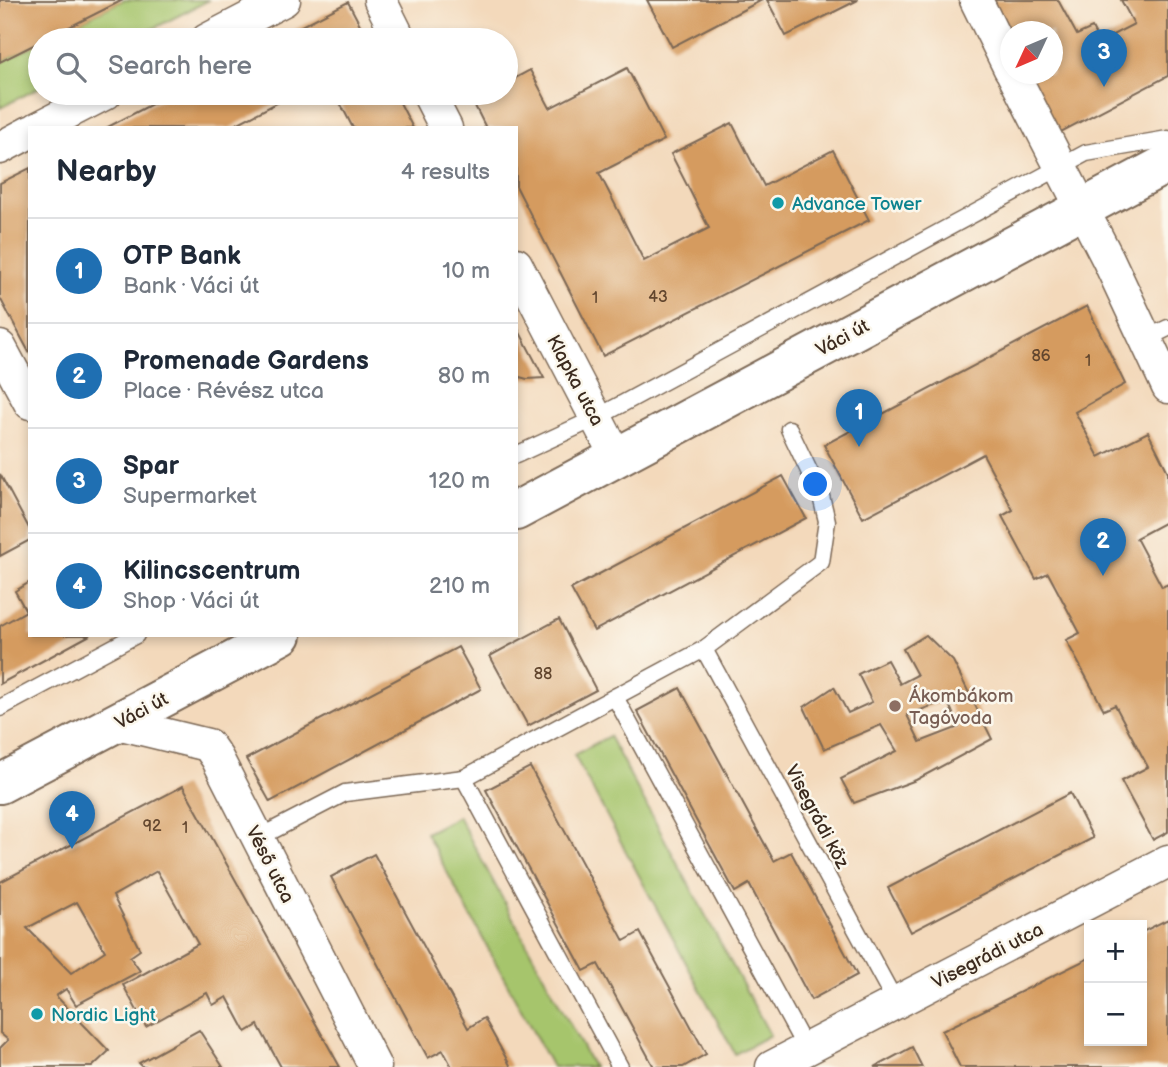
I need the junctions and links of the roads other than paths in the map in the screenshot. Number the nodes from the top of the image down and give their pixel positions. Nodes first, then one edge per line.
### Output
1 (284, 0) edge
2 (380, 0) edge
3 (976, 0) edge
4 (230, 28) edge
5 (394, 28) edge
6 (1000, 47) edge
7 (1018, 84) edge
8 (83, 105) edge
9 (434, 105) edge
10 (42, 126) edge
11 (445, 126) edge
12 (28, 133) edge
13 (1168, 139) edge
14 (0, 148) edge
15 (1168, 163) edge
16 (1059, 167) junction
17 (1081, 210) junction
18 (518, 268) edge
19 (1157, 333) edge
20 (0, 347) edge
21 (1168, 387) edge
22 (28, 399) edge
23 (596, 418) junction
24 (789, 429) dead end
25 (518, 455) edge
26 (617, 458) junction
27 (518, 510) edge
28 (132, 637) edge
29 (278, 637) edge
30 (704, 649) junction
31 (615, 697) junction
32 (0, 708) edge
33 (117, 723) junction
34 (464, 778) junction
35 (0, 784) edge
36 (258, 838) junction
37 (1168, 861) edge
38 (895, 1003) junction
39 (806, 1049) junction
40 (375, 1067) edge
41 (620, 1067) edge
42 (772, 1067) edge

1 - 4 street
2 - 5 street
3 - 6 street
7 - 16 street
8 - 10 street
9 - 11 street
12 - 14 street
13 - 16 lane
15 - 17 main road, Váci út
16 - 17 street
16 - 23 lane
17 - 19 street
17 - 26 main road, Váci út
18 - 23 street, Klapka utca
19 - 21 street
20 - 22 street
23 - 25 lane
23 - 26 street, Klapka utca
24 - 30 lane
26 - 27 main road, Váci út
28 - 32 lane
29 - 33 main road, Váci út
30 - 31 lane
30 - 38 lane, Visegrádi köz
31 - 34 lane
31 - 39 lane
33 - 35 main road, Váci út
33 - 36 street, Véső utca
34 - 36 lane
34 - 41 lane
36 - 40 street, Véső utca
37 - 38 street, Visegrádi utca
38 - 39 street, Visegrádi utca
39 - 42 street, Visegrádi utca

